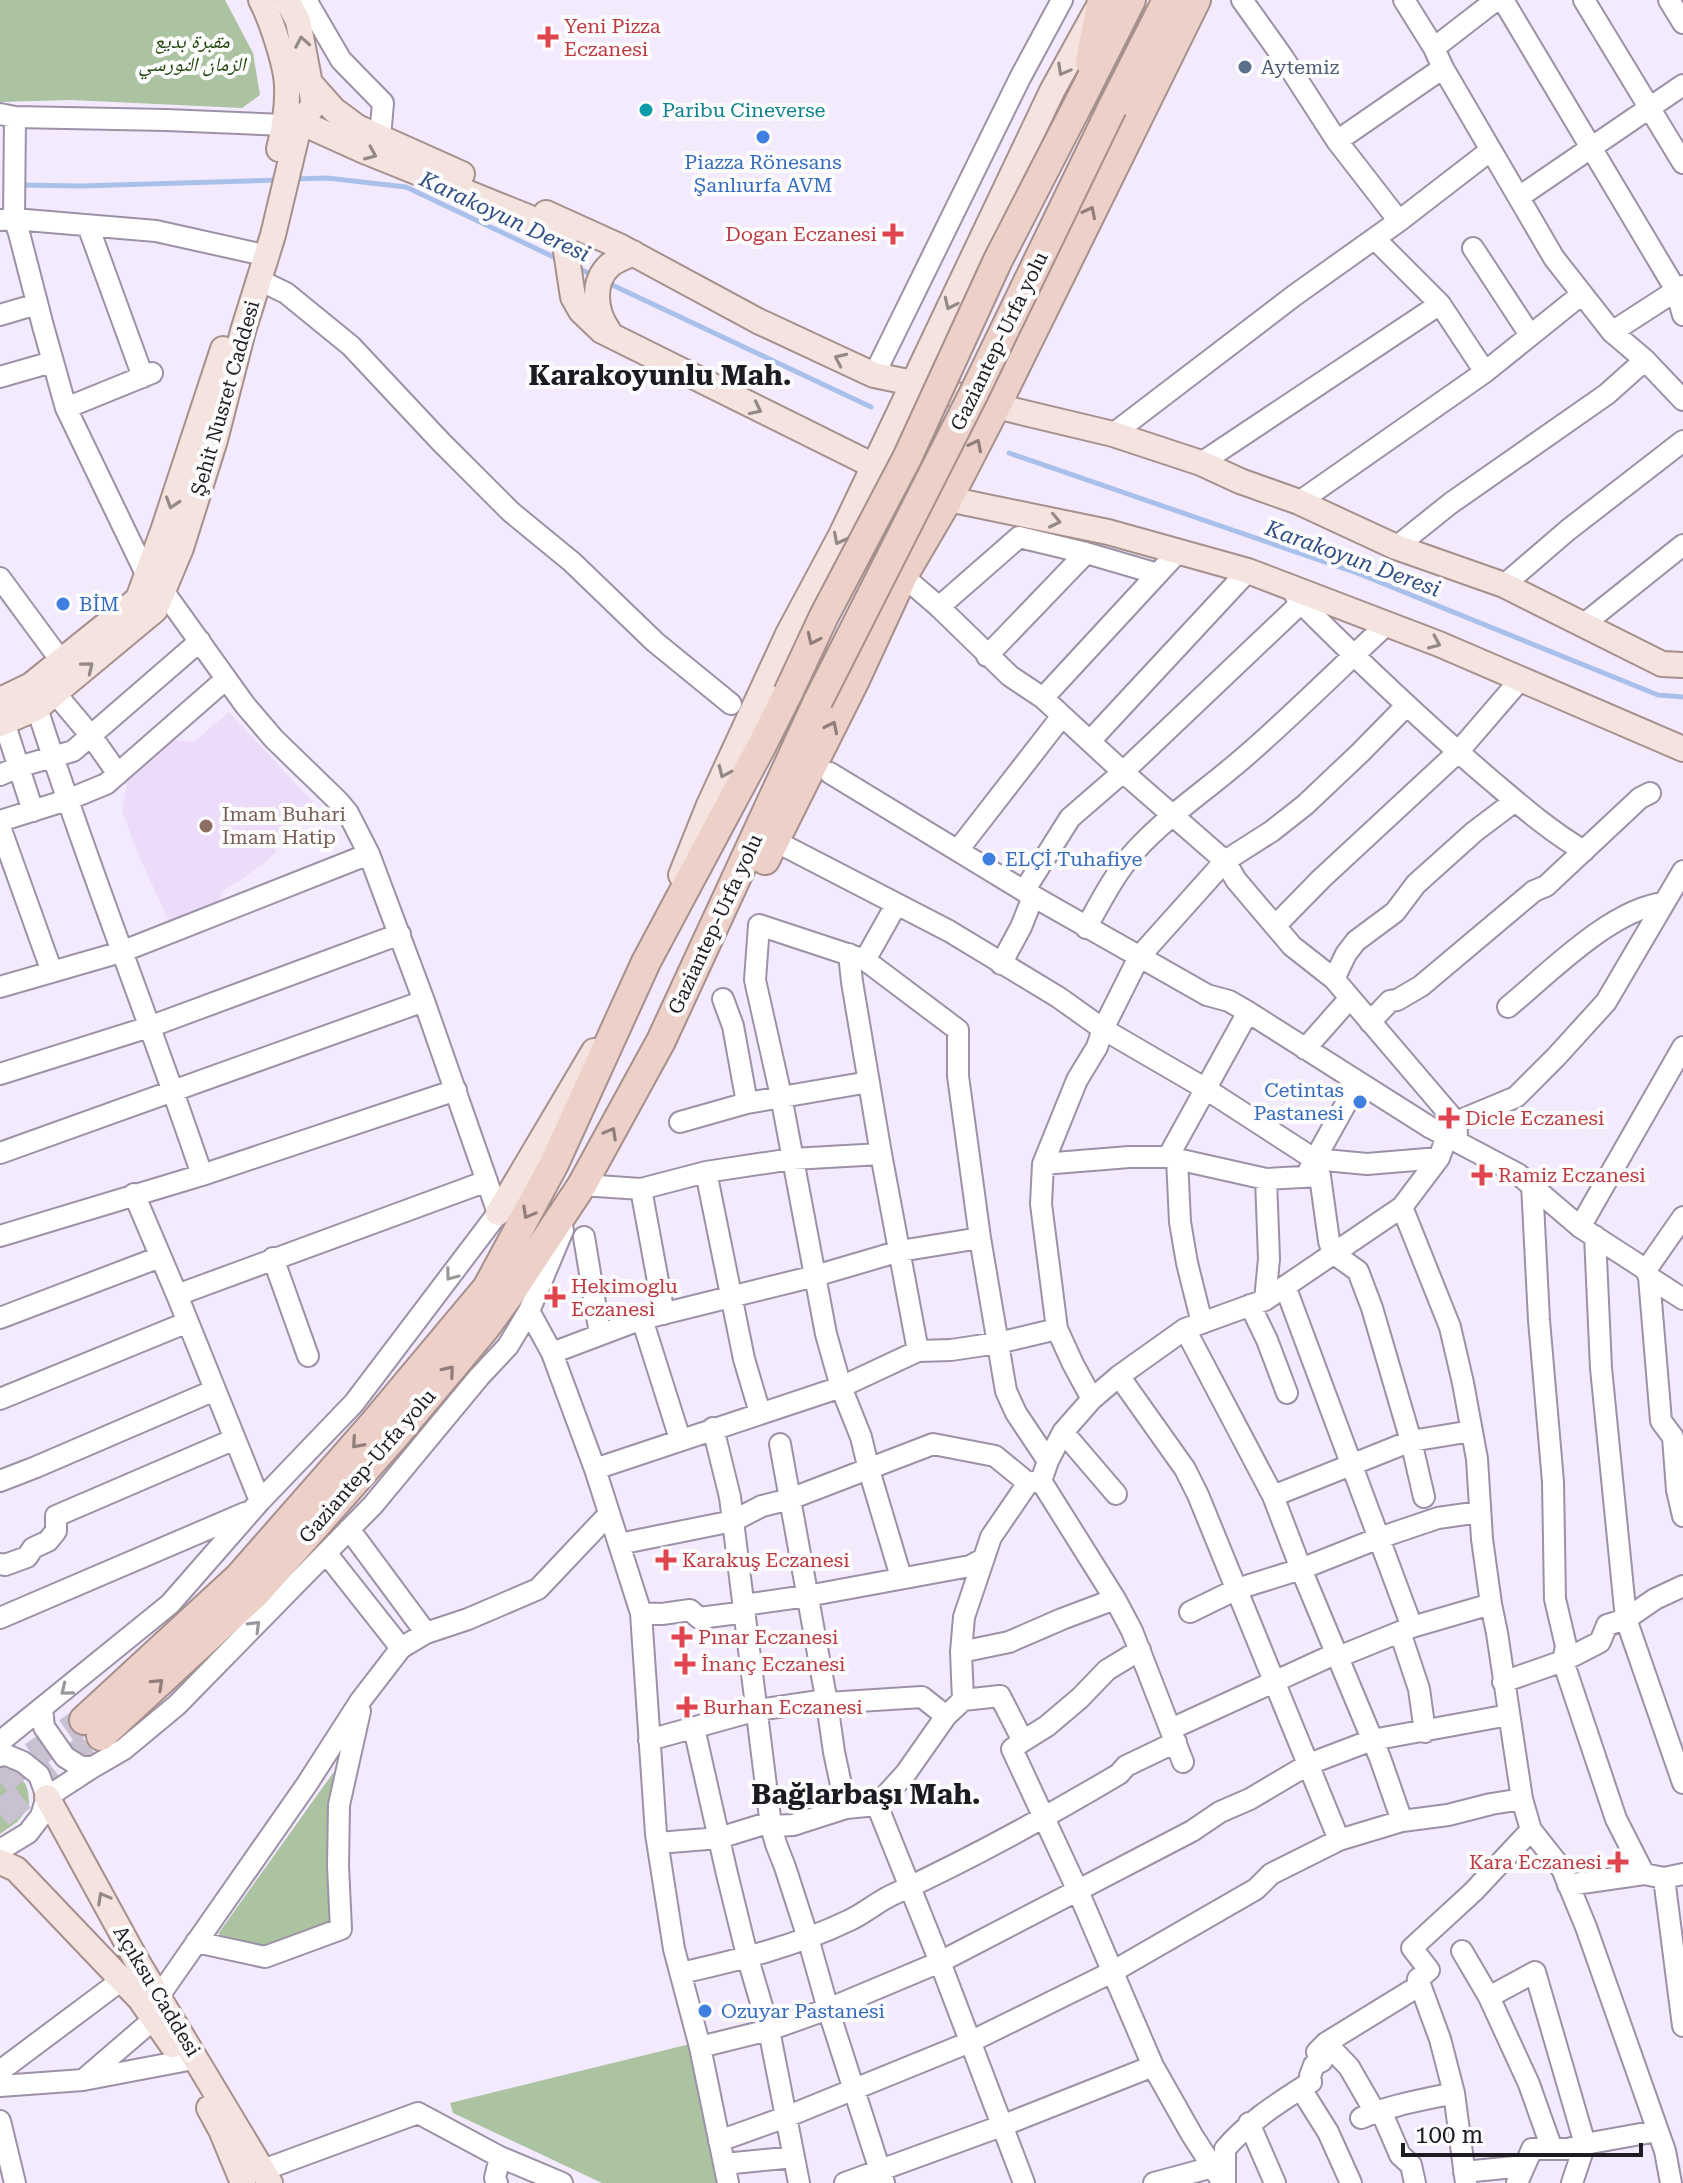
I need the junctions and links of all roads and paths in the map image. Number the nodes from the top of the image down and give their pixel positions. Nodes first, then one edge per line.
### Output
1 (261, 0) edge
2 (287, 0) edge
3 (306, 0) edge
4 (1062, 0) edge
5 (1131, 0) edge
6 (1242, 0) edge
7 (1404, 0) edge
8 (1496, 0) edge
9 (1503, 0) edge
10 (1584, 0) edge
11 (1669, 0) edge
12 (1101, 1) edge
13 (1184, 5) edge
14 (1683, 23) edge
15 (1434, 48) junction
16 (1443, 68) junction
17 (310, 83) junction
18 (1683, 85) edge
19 (1084, 93) junction
20 (1649, 108) junction
21 (8, 116) edge
22 (290, 132) junction
23 (380, 137) junction
24 (1337, 141) junction
25 (1590, 148) junction
26 (1491, 150) junction
27 (1683, 163) edge
28 (1519, 197) junction
29 (7, 220) edge
30 (1399, 221) junction
31 (88, 226) junction
32 (1375, 239) junction
33 (262, 244) junction
34 (1473, 248) dead end
35 (633, 253) junction
36 (259, 280) junction
37 (1679, 288) edge
38 (1582, 294) junction
39 (37, 304) junction
40 (1440, 304) junction
41 (0, 315) edge
42 (1683, 315) edge
43 (1612, 332) junction
44 (1530, 335) junction
45 (614, 339) junction
46 (1645, 360) junction
47 (52, 362) junction
48 (1485, 372) junction
49 (874, 375) junction
50 (0, 377) edge
51 (913, 383) junction
52 (1683, 400) edge
53 (996, 406) junction
54 (66, 408) junction
55 (1113, 434) junction
56 (1683, 441) edge
57 (1201, 463) junction
58 (874, 466) junction
59 (948, 499) junction
60 (1299, 502) junction
61 (1683, 545) edge
62 (1396, 547) junction
63 (1178, 552) junction
64 (1086, 553) junction
65 (1248, 571) junction
66 (1158, 574) junction
67 (903, 576) junction
68 (0, 578) edge
69 (156, 584) junction
70 (1504, 585) junction
71 (1296, 596) junction
72 (939, 607) junction
73 (1387, 624) junction
74 (1584, 624) junction
75 (200, 641) junction
76 (53, 650) dead end
77 (1354, 655) junction
78 (987, 656) junction
79 (1683, 665) edge
80 (226, 679) junction
81 (1520, 680) junction
82 (1043, 698) junction
83 (46, 700) junction
84 (731, 704) dead end
85 (1406, 706) junction
86 (1, 715) edge
87 (1062, 716) junction
88 (92, 737) junction
89 (1090, 741) junction
90 (1683, 749) edge
91 (1458, 752) junction
92 (53, 757) junction
93 (9, 771) edge
94 (1123, 772) junction
95 (830, 773) dead end
96 (118, 774) junction
97 (1650, 793) dead end
98 (67, 800) junction
99 (1515, 801) junction
100 (33, 811) junction
101 (1172, 816) junction
102 (0, 821) edge
103 (0, 827) edge
104 (775, 841) junction
105 (958, 850) junction
106 (1584, 851) junction
107 (369, 854) junction
108 (1225, 861) junction
109 (1683, 871) edge
110 (1028, 894) junction
111 (1664, 903) junction
112 (896, 905) junction
113 (1276, 925) junction
114 (1086, 928) junction
115 (400, 934) junction
116 (121, 952) junction
117 (857, 957) junction
118 (1139, 957) junction
119 (646, 962) junction
120 (1001, 964) junction
121 (52, 972) junction
122 (1334, 979) junction
123 (0, 987) edge
124 (1350, 998) junction
125 (723, 999) dead end
126 (424, 1001) junction
127 (1508, 1007) dead end
128 (1248, 1012) junction
129 (1370, 1022) junction
130 (149, 1027) junction
131 (1103, 1029) junction
132 (661, 1041) junction
133 (1683, 1047) edge
134 (1305, 1049) junction
135 (0, 1074) edge
136 (869, 1082) junction
137 (1358, 1082) junction
138 (1206, 1089) junction
139 (173, 1090) junction
140 (456, 1090) junction
141 (781, 1096) junction
142 (747, 1103) junction
143 (680, 1122) dead end
144 (1454, 1134) junction
145 (0, 1153) edge
146 (881, 1154) junction
147 (1172, 1158) junction
148 (1439, 1158) junction
149 (792, 1159) junction
150 (1043, 1164) junction
151 (1313, 1171) junction
152 (706, 1172) junction
153 (202, 1175) junction
154 (1266, 1179) junction
155 (487, 1181) junction
156 (1532, 1184) junction
157 (582, 1185) junction
158 (641, 1189) junction
159 (134, 1194) junction
160 (1402, 1207) junction
161 (498, 1213) junction
162 (1683, 1217) edge
163 (1587, 1231) junction
164 (0, 1236) edge
165 (584, 1237) dead end
166 (980, 1238) junction
167 (900, 1251) junction
168 (1333, 1253) junction
169 (160, 1257) junction
170 (273, 1258) junction
171 (1648, 1274) junction
172 (815, 1276) junction
173 (1285, 1286) junction
174 (177, 1295) junction
175 (732, 1297) junction
176 (1683, 1299) edge
177 (1257, 1303) junction
178 (529, 1311) junction
179 (664, 1314) junction
180 (0, 1318) edge
181 (642, 1319) junction
182 (188, 1322) junction
183 (1193, 1326) junction
184 (1057, 1329) junction
185 (600, 1334) junction
186 (998, 1343) junction
187 (918, 1351) junction
188 (552, 1353) junction
189 (308, 1356) dead end
190 (1119, 1376) junction
191 (841, 1387) junction
192 (215, 1390) junction
193 (1287, 1393) dead end
194 (0, 1399) edge
195 (1092, 1399) junction
196 (760, 1413) junction
197 (713, 1428) junction
198 (1472, 1431) junction
199 (1063, 1432) junction
200 (235, 1439) junction
201 (680, 1439) junction
202 (1411, 1441) junction
203 (780, 1444) dead end
204 (1048, 1461) junction
205 (1351, 1463) junction
206 (595, 1469) junction
207 (869, 1470) junction
208 (0, 1481) edge
209 (1034, 1482) junction
210 (1116, 1494) dead end
211 (1273, 1496) junction
212 (1424, 1497) dead end
213 (790, 1499) junction
214 (256, 1505) junction
215 (1480, 1512) junction
216 (609, 1514) junction
217 (1683, 1516) edge
218 (733, 1521) junction
219 (349, 1529) junction
220 (1379, 1538) junction
221 (619, 1544) junction
222 (326, 1553) junction
223 (983, 1559) junction
224 (0, 1564) edge
225 (1301, 1569) junction
226 (901, 1577) junction
227 (1683, 1586) edge
228 (1237, 1589) junction
229 (807, 1596) junction
230 (1115, 1599) junction
231 (1491, 1604) junction
232 (744, 1605) junction
233 (1190, 1612) dead end
234 (641, 1613) junction
235 (0, 1618) edge
236 (1626, 1619) junction
237 (1406, 1629) junction
238 (426, 1633) junction
239 (401, 1648) junction
240 (1140, 1650) junction
241 (961, 1652) junction
242 (1338, 1655) junction
243 (1563, 1661) junction
244 (1274, 1681) junction
245 (1503, 1682) junction
246 (361, 1700) junction
247 (963, 1700) junction
248 (827, 1702) junction
249 (42, 1708) junction
250 (757, 1710) junction
251 (1509, 1715) junction
252 (946, 1716) junction
253 (694, 1728) junction
254 (1425, 1732) junction
255 (649, 1740) junction
256 (1372, 1740) junction
257 (1023, 1741) junction
258 (1177, 1744) junction
259 (1, 1748) edge
260 (1309, 1764) junction
261 (93, 1767) junction
262 (1683, 1783) edge
263 (47, 1797) junction
264 (1522, 1799) junction
265 (877, 1805) junction
266 (846, 1808) junction
267 (1044, 1819) junction
268 (1402, 1821) junction
269 (771, 1824) junction
270 (1531, 1830) junction
271 (719, 1838) junction
272 (1339, 1840) junction
273 (658, 1843) junction
274 (0, 1850) edge
275 (0, 1862) edge
276 (1664, 1875) edge
277 (1568, 1885) junction
278 (911, 1888) junction
279 (1078, 1891) junction
280 (808, 1938) junction
281 (196, 1942) junction
282 (1462, 1951) dead end
283 (748, 1959) junction
284 (940, 1962) junction
285 (1112, 1972) junction
286 (681, 1973) junction
287 (123, 1979) junction
288 (1418, 1979) junction
289 (1489, 1997) junction
290 (156, 2007) junction
291 (828, 2009) junction
292 (1683, 2026) edge
293 (769, 2030) junction
294 (970, 2042) junction
295 (1326, 2043) junction
296 (700, 2047) junction
297 (183, 2061) junction
298 (1153, 2066) junction
299 (0, 2069) edge
300 (83, 2080) junction
301 (0, 2086) edge
302 (854, 2089) junction
303 (1301, 2089) junction
304 (1454, 2093) junction
305 (1372, 2113) junction
306 (786, 2117) junction
307 (0, 2121) edge
308 (1249, 2123) junction
309 (1004, 2125) junction
310 (1657, 2131) junction
311 (719, 2141) junction
312 (1585, 2144) junction
313 (1552, 2149) junction
314 (500, 2157) junction
315 (794, 2157) junction
316 (726, 2173) edge
317 (1520, 2174) edge
318 (882, 2176) edge
319 (1221, 2178) edge
320 (1465, 2178) edge
321 (258, 2179) edge
322 (15, 2183) edge
323 (497, 2183) edge
324 (562, 2183) edge
325 (799, 2183) edge
326 (845, 2183) edge
327 (1024, 2183) edge
328 (1154, 2183) edge
329 (1275, 2183) edge
330 (1351, 2183) edge
331 (1415, 2183) edge
332 (1572, 2183) edge
333 (1671, 2183) edge

1 - 22 main road, Şehit Nusret Caddesi
17 -> 2 main road, Şehit Nusret Caddesi
3 - 23 street
4 - 49 street
5 - 19 highway, Gaziantep-Urfa yolu
6 - 24 street
7 - 15 street
8 - 15 street
9 - 25 street
10 - 20 street
11 - 14 street
12 - 19 highway
12 -> 51 main road
53 -> 13 highway
13 - 132 highway, Gaziantep-Urfa yolu, bridge
15 - 16 street
16 - 24 street
16 - 26 street
17 - 22 main road, Şehit Nusret Caddesi
17 - 23 main road
18 - 20 street
19 -> 119 highway, Gaziantep-Urfa yolu, bridge
20 - 25 street
20 - 27 street
21 - 22 street
21 - 29 street
22 - 33 main road, Şehit Nusret Caddesi
22 -> 45 main road
23 - 35 main road
24 - 30 street
25 - 28 street
25 - 37 street
26 - 28 street
26 - 30 street
28 - 38 street
29 - 31 street
29 - 39 street
30 - 32 street
31 - 33 street
31 - 54 street
32 - 40 street
32 - 55 street
33 - 36 main road, Şehit Nusret Caddesi
33 -> 69 main road, Şehit Nusret Caddesi
34 - 44 street
35 - 45 main road
49 -> 35 main road
36 - 69 main road, Şehit Nusret Caddesi
36 - 84 street
37 - 42 street
37 - 43 street
38 - 43 street
38 - 44 street
39 - 41 street
39 - 47 street
40 - 48 street
40 - 57 street
43 - 46 street
44 - 48 street
45 -> 58 main road
46 - 52 street
46 - 62 street
47 - 50 street
47 - 54 street
48 - 60 street
49 - 51 main road
51 - 53 main road
51 - 58 main road
53 - 55 main road
59 -> 53 highway
54 - 69 street
55 - 57 main road
56 - 70 street
57 - 60 main road
58 - 59 main road
58 -> 119 main road
59 -> 63 main road
59 - 67 highway
60 - 62 main road
61 - 74 street
62 - 70 main road
63 - 65 main road
63 - 66 street
64 - 66 street
64 - 72 street
64 - 78 street
65 - 71 main road
65 - 89 street
66 - 82 street
67 - 72 street
104 -> 67 highway
68 - 76 street
69 - 75 street
83 -> 69 main road, Şehit Nusret Caddesi
69 - 86 main road, Şehit Nusret Caddesi
70 - 74 main road
71 - 73 main road
71 - 77 street
71 - 94 street
72 - 78 street
73 - 77 street
73 -> 81 main road
74 - 79 main road
75 - 80 street
75 - 88 street
77 - 85 street
77 - 101 street
78 - 82 street
80 - 96 street
80 - 107 street
81 - 90 main road
81 - 91 street
82 - 87 street
83 - 86 main road, Şehit Nusret Caddesi
83 - 88 street
83 - 92 street
85 - 91 street
85 - 108 street
86 - 93 street
87 - 89 street
87 - 105 street
88 - 92 street
88 - 96 street
89 - 94 street
91 - 99 street
91 - 113 street
92 - 93 street
92 - 98 street
93 - 100 street
94 - 101 street
94 - 110 street
95 - 105 street
96 - 98 street
97 - 106 street
98 - 100 street
98 - 116 street
99 - 106 street
99 - 122 street
100 - 102 street
101 - 108 street
101 - 114 street
103 - 121 street
104 - 112 street
104 - 132 highway
105 - 110 street
106 - 129 street
107 - 115 street
107 - 116 street
108 - 113 street
108 - 118 street
109 - 111 street
110 - 114 street
110 - 120 street
111 - 127 street
111 - 144 street
112 - 117 street
112 - 120 street
113 - 122 street
114 - 118 street
115 - 126 street
115 - 130 street
116 - 121 street
116 - 130 street
117 - 136 street
117 - 141 street
117 - 166 street
118 - 128 street
118 - 131 street
119 -> 157 highway, Gaziantep-Urfa yolu
119 - 161 main road
120 - 131 street
121 - 123 street
122 - 124 street
124 - 129 street
124 - 134 street
125 - 142 street
126 - 139 street
126 - 140 street
128 - 134 street
128 - 138 street
129 - 144 street
130 - 135 street
130 - 139 street
131 - 138 street
131 - 150 street
157 -> 132 highway, Gaziantep-Urfa yolu
133 - 163 street
134 - 137 street
136 - 141 street
136 - 146 street
137 - 144 street
137 - 151 street
138 - 147 street
138 - 151 street
139 - 145 street
139 - 153 street
140 - 153 street
140 - 155 street
141 - 142 street
141 - 149 street
142 - 143 street
144 - 148 street
144 - 156 street
146 - 149 street
146 - 167 street
147 - 150 street
147 - 154 street
147 - 183 street
148 - 151 street
148 - 160 street
149 - 152 street
149 - 172 street
150 - 184 street
151 - 154 street
151 - 168 street
152 - 158 street
152 - 175 street
153 - 159 street
154 - 177 street
155 - 161 street
155 - 170 street
156 - 163 street
156 - 243 street
157 - 158 street
157 - 178 street
158 - 179 street
159 - 164 street
159 - 169 street
160 - 168 street
160 - 198 street
161 -> 214 street
162 - 171 street
163 - 171 street
163 - 236 street
165 - 185 street
166 - 167 street
166 - 186 street
167 - 172 street
167 - 187 street
168 - 173 street
168 - 202 street
169 - 174 street
169 - 180 street
170 - 174 street
170 - 189 street
171 - 176 street
171 - 217 street
172 - 175 street
172 - 191 street
173 - 177 street
173 - 205 street
174 - 182 street
175 - 179 street
175 - 196 street
177 - 183 street
177 - 193 street
178 - 188 street
178 - 219 street
179 - 181 street
181 - 185 street
181 - 201 street
182 - 192 street
182 - 194 street
183 - 190 street
183 - 211 street
184 - 186 street
184 - 195 street
185 - 188 street
186 - 187 street
186 - 204 street
187 - 191 street
188 - 206 street
190 - 195 street
190 - 228 street
191 - 196 street
191 - 207 street
192 - 200 street
192 - 208 street
195 - 199 street
196 - 197 street
197 - 201 street
197 - 218 street
198 - 202 street
198 - 215 street
199 - 204 street
199 - 210 street
200 - 214 street
200 - 224 street
201 - 206 street
202 - 205 street
202 - 212 street
203 - 213 street
204 - 209 street
205 - 211 street
205 - 220 street
206 - 216 street
207 - 209 street
207 - 213 street
207 - 226 street
209 - 223 street
209 - 230 street
211 - 225 street
213 - 218 street
213 - 229 street
214 - 235 street
214 -> 249 street
215 - 220 street
215 - 231 street
216 - 221 street
216 - 238 street
218 - 221 street
218 - 232 street
219 - 222 street
219 - 238 street
220 - 225 street
220 - 237 street
221 - 234 street
222 - 239 street
261 -> 222 street
223 - 226 street
223 - 241 street
225 - 228 street
225 - 242 street
226 - 229 street
227 - 236 street
228 - 233 street
228 - 244 street
229 - 232 street
229 - 248 street
230 - 240 street
230 - 241 street
231 - 237 street
231 - 245 street
232 - 234 street
232 - 250 street
234 - 255 street
236 - 243 street
236 - 262 street
237 - 242 street
237 - 254 street
238 - 239 street
239 - 246 street
240 - 257 street
240 - 258 street
241 - 247 street
242 - 244 street
242 - 256 street
243 - 245 street
243 - 276 street
244 - 258 street
244 - 260 street
245 - 251 street
246 - 281 street
246 - 281 street
247 - 252 street
247 - 257 street
248 - 250 street
248 - 252 street
248 - 266 street
249 - 259 street
249 - 261 street
250 - 253 street
250 - 269 street
251 - 254 street
251 - 264 street
252 - 265 street
253 - 255 street
253 - 271 street
254 - 256 street
255 - 273 street
256 - 260 street
256 - 268 street
257 - 267 street
258 - 267 street
259 - 263 street
260 - 272 street
260 - 279 street
261 - 263 street
263 - 274 street
290 -> 263 main road, Açıksu Caddesi
264 - 268 street
264 - 270 street
265 - 266 street
265 - 278 street
266 - 269 street
267 - 278 street
267 - 279 street
268 - 272 street
269 - 271 street
269 - 280 street
270 - 277 street
270 - 288 street
271 - 273 street
271 - 283 street
272 - 285 street
273 - 286 street
275 - 287 main road, Açıksu Caddesi
276 - 277 street
276 - 292 street
277 - 310 street
278 - 280 street
278 - 284 street
279 - 284 street
279 - 285 street
280 - 283 street
280 - 291 street
281 - 290 street
282 - 289 street
283 - 286 street
283 - 293 street
284 - 291 street
284 - 294 street
285 - 294 street
285 - 298 street
286 - 296 street
287 - 290 main road, Açıksu Caddesi
287 - 299 street
288 - 295 street
288 - 304 street
289 - 312 street
289 - 313 street
290 - 297 main road, Açıksu Caddesi
290 - 300 street
290 - 321 main road, Açıksu Caddesi
291 - 293 street
291 - 302 street
293 - 296 street
293 - 306 street
294 - 302 street
294 - 309 street
295 - 303 street
295 - 305 street
296 - 311 street
297 - 300 street
297 - 321 main road, Açıksu Caddesi
298 - 309 street
298 - 319 street
300 - 301 street
302 - 306 street
302 - 318 street
303 - 308 street
303 - 330 street
304 - 305 street
304 - 320 street
305 - 331 street
306 - 311 street
306 - 315 street
307 - 322 street
308 - 319 street
308 - 329 street
309 - 318 street
309 - 327 street
310 - 312 street
310 - 333 street
311 - 316 street
312 - 313 street
312 - 332 street
313 - 317 street
314 - 321 street
314 - 323 street
314 - 324 street
315 - 316 street
315 - 325 street
317 - 320 street
318 - 326 street
319 - 328 street

